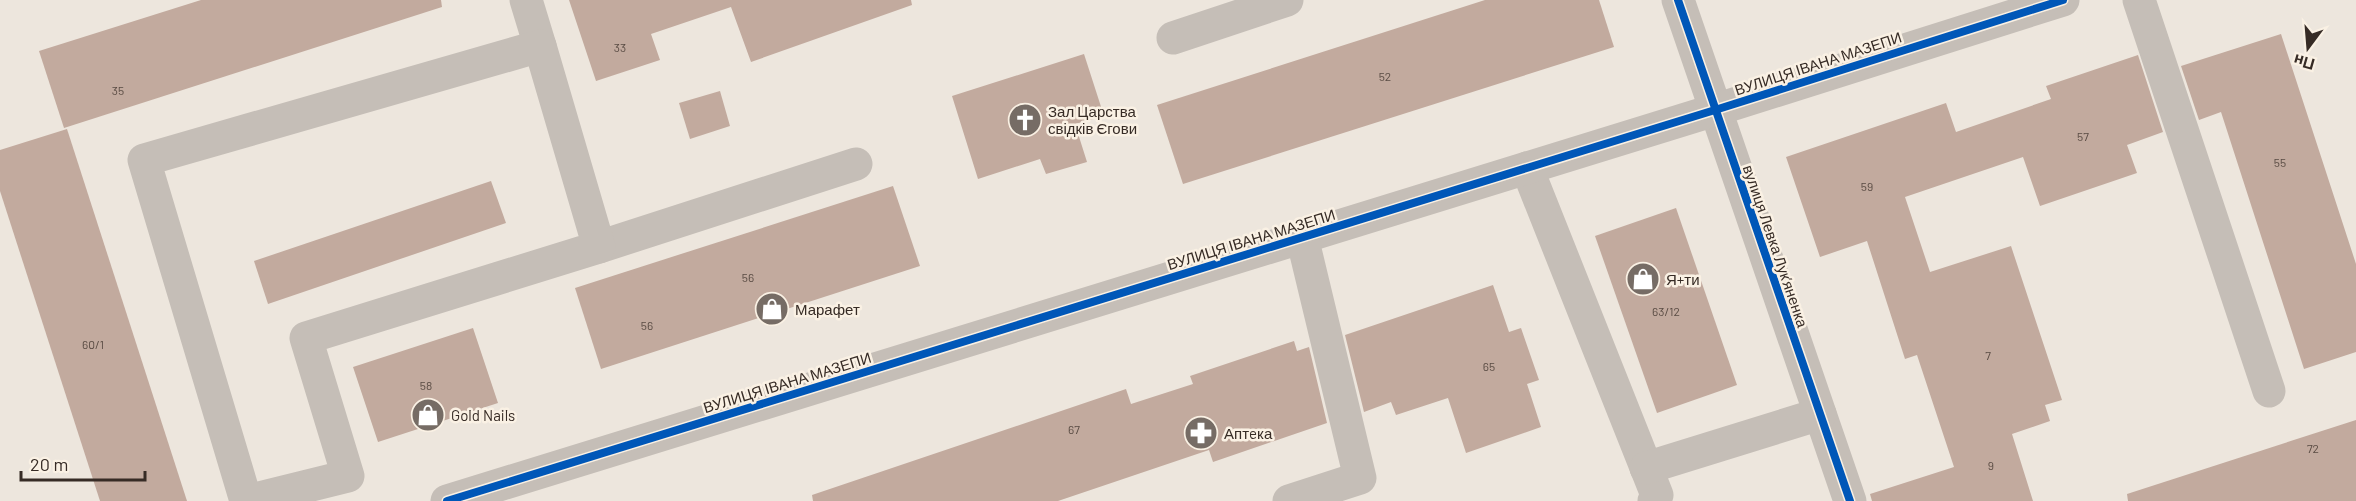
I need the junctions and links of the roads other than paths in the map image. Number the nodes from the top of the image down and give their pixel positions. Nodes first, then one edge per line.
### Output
1 (526, 0) edge
2 (1287, 0) edge
3 (1678, 0) edge
4 (2062, 0) edge
5 (2139, 0) edge
6 (1173, 38) dead end
7 (540, 46) junction
8 (1714, 110) junction
9 (856, 164) dead end
10 (1527, 168) junction
11 (1302, 237) junction
12 (599, 247) junction
13 (2270, 391) dead end
14 (1820, 414) junction
15 (1646, 468) junction
16 (530, 489) edge
17 (247, 501) edge
18 (447, 501) edge
19 (1288, 501) edge
20 (1654, 501) edge
21 (1850, 501) edge

1 - 7 street
2 - 6 street
3 - 8 street, вулиця Левка Лукʼяненка
4 - 8 street, ВУЛИЦЯ ІВАНА МАЗЕПИ
5 - 13 street
7 - 12 street
7 - 17 street
8 - 10 street, ВУЛИЦЯ ІВАНА МАЗЕПИ
8 - 14 street, вулиця Левка Лукʼяненка
9 - 12 street
10 - 11 street, ВУЛИЦЯ ІВАНА МАЗЕПИ
10 - 15 street
11 - 16 street, ВУЛИЦЯ ІВАНА МАЗЕПИ
11 - 19 street
12 - 17 street
14 - 15 street
14 - 21 street, вулиця Левка Лукʼяненка
15 - 20 street
16 - 18 street, ВУЛИЦЯ ІВАНА МАЗЕПИ

